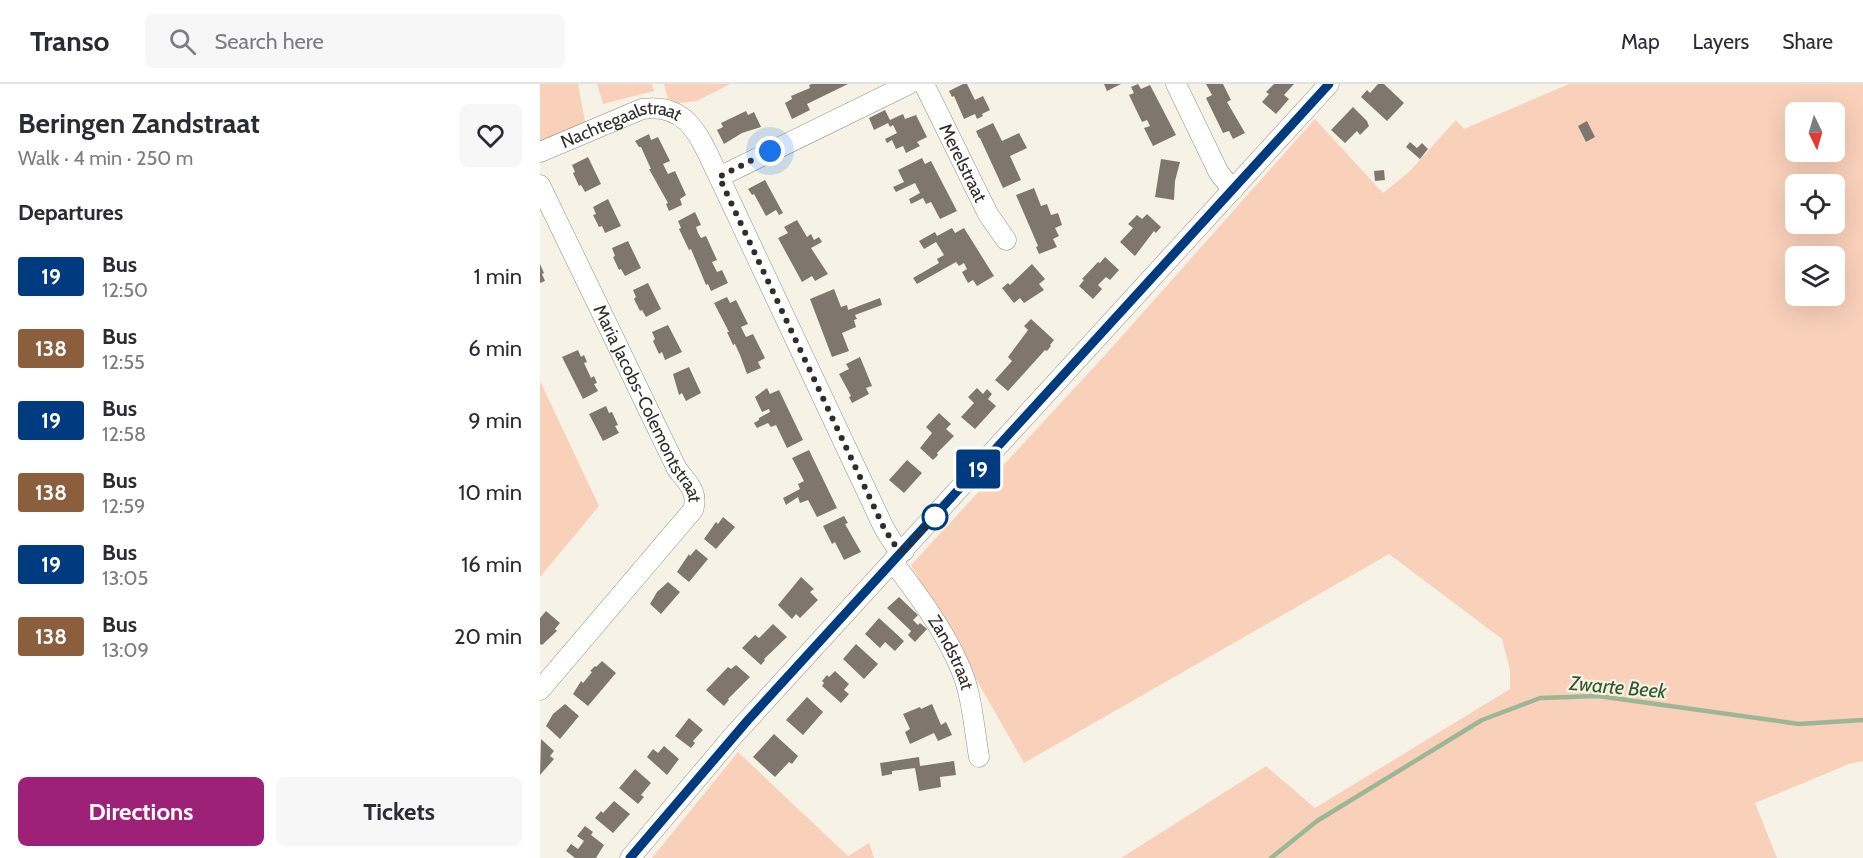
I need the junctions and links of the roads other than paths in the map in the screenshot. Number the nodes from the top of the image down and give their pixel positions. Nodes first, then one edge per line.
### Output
1 (909, 84) edge
2 (924, 84) edge
3 (1176, 84) edge
4 (1329, 84) edge
5 (540, 152) edge
6 (719, 177) junction
7 (540, 185) edge
8 (1233, 190) junction
9 (1006, 240) dead end
10 (898, 556) junction
11 (540, 690) edge
12 (979, 757) dead end
13 (630, 858) edge

1 - 6 street
2 - 9 street, Merelstraat
3 - 8 street
4 - 8 street
5 - 6 street, Nachtegaalstraat
6 - 10 street, Nachtegaalstraat
7 - 11 street, Maria Jacobs-Colemontstraat
8 - 10 street
10 - 12 street, Zandstraat
10 - 13 street

